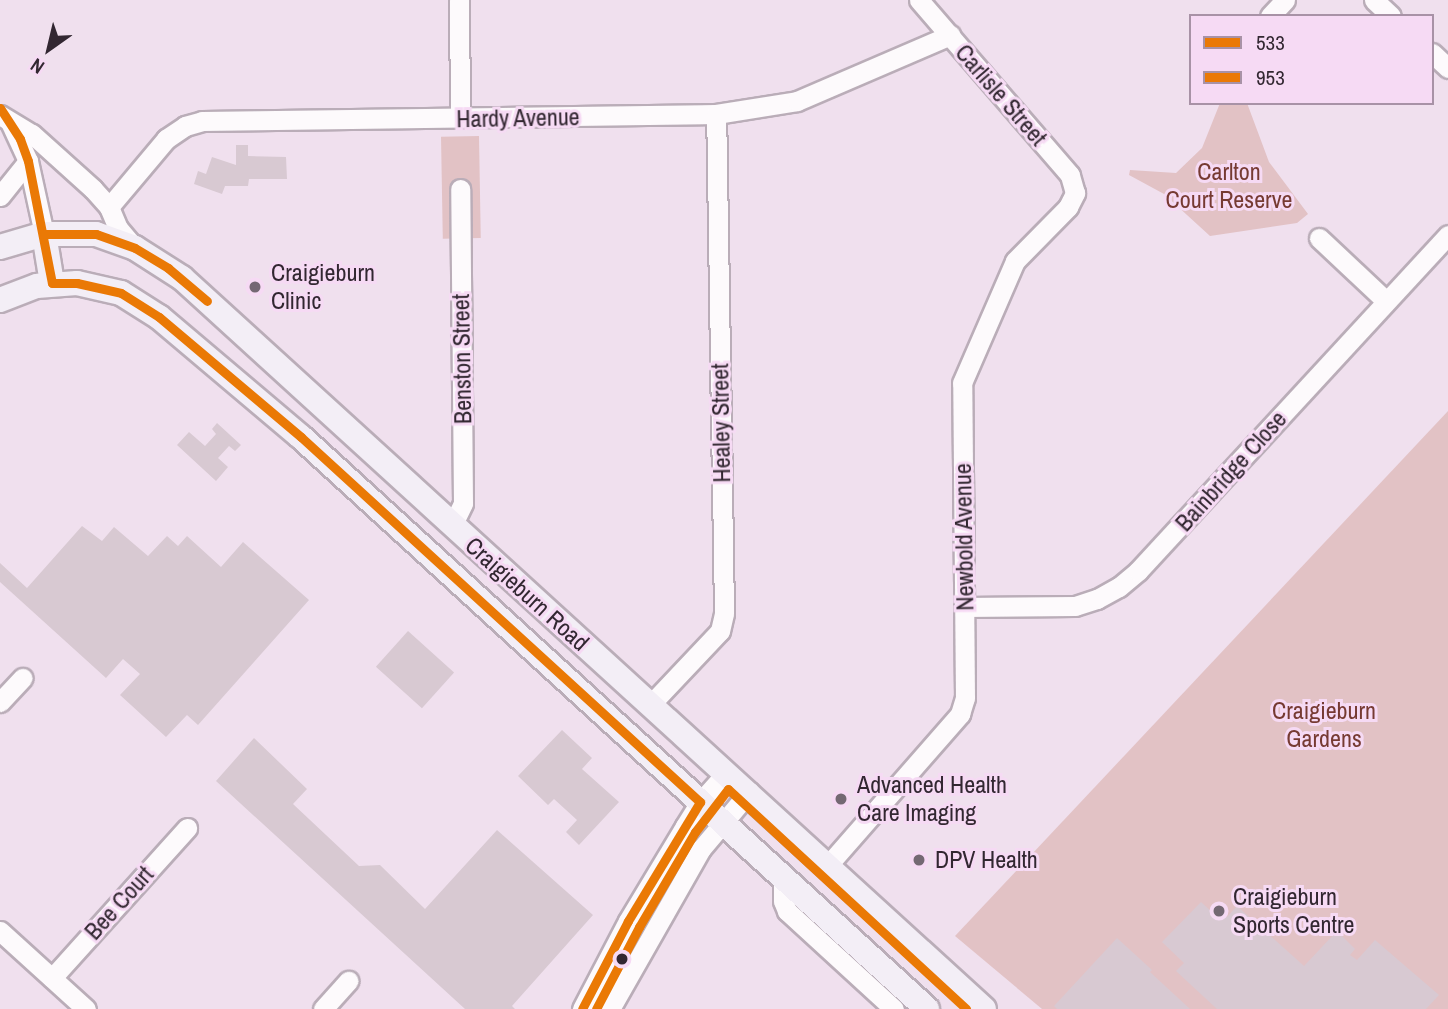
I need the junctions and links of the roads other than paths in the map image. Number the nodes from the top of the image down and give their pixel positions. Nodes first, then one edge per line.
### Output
1 (458, 0) edge
2 (919, 0) edge
3 (1285, 0) edge
4 (1374, 0) edge
5 (1272, 14) edge
6 (1389, 14) edge
7 (950, 35) junction
8 (1434, 55) edge
9 (1448, 68) edge
10 (716, 114) junction
11 (4, 116) edge
12 (460, 118) junction
13 (28, 161) junction
14 (460, 189) dead end
15 (1075, 193) joint
16 (0, 196) edge
17 (109, 206) junction
18 (44, 234) junction
19 (1448, 235) edge
20 (1319, 238) dead end
21 (0, 247) edge
22 (135, 248) junction
23 (52, 283) junction
24 (0, 300) edge
25 (1386, 301) junction
26 (325, 410) junction
27 (300, 437) junction
28 (452, 526) junction
29 (964, 607) junction
30 (22, 678) dead end
31 (0, 702) edge
32 (651, 704) junction
33 (727, 772) junction
34 (749, 792) junction
35 (700, 802) junction
36 (722, 822) junction
37 (187, 828) dead end
38 (828, 865) junction
39 (783, 877) junction
40 (0, 932) edge
41 (51, 978) junction
42 (348, 981) dead end
43 (86, 1009) edge
44 (323, 1009) edge
45 (582, 1009) edge
46 (610, 1009) edge
47 (894, 1009) edge
48 (927, 1009) edge
49 (984, 1009) edge

1 - 12 street
2 - 7 street, Carlisle Street
3 - 5 street
4 - 6 street
7 - 10 street, Hardy Avenue
7 - 15 street, Carlisle Street
8 - 9 street
10 - 12 street, Hardy Avenue
10 - 32 street, Healey Street
11 - 13 street
11 - 17 street
12 - 17 street, Hardy Avenue
13 - 16 street
13 - 18 street
14 - 28 street, Benston Street
15 - 29 street, Newbold Avenue
17 - 22 street
18 - 21 main road, Craigieburn Road
18 - 22 main road, Craigieburn Road
18 - 23 main road
19 - 25 street, Bainbridge Close
20 - 25 street
22 - 26 main road, Craigieburn Road
23 - 24 main road, Craigieburn Road
23 - 27 main road, Craigieburn Road
25 - 29 street, Bainbridge Close
26 - 27 main road
26 - 28 main road, Craigieburn Road
27 - 35 main road, Craigieburn Road
28 - 32 main road, Craigieburn Road
29 - 38 street, Newbold Avenue
30 - 31 street
32 - 33 main road, Craigieburn Road
33 - 34 main road, Craigieburn Road
33 - 35 street
34 - 36 street
34 - 38 main road, Craigieburn Road
35 - 36 main road, Craigieburn Road
35 - 45 street
36 - 39 main road, Craigieburn Road
36 - 46 street
37 - 41 street, Bee Court
38 - 49 main road, Craigieburn Road
39 - 47 street
39 - 48 main road, Craigieburn Road
40 - 41 street
41 - 43 street
42 - 44 street

